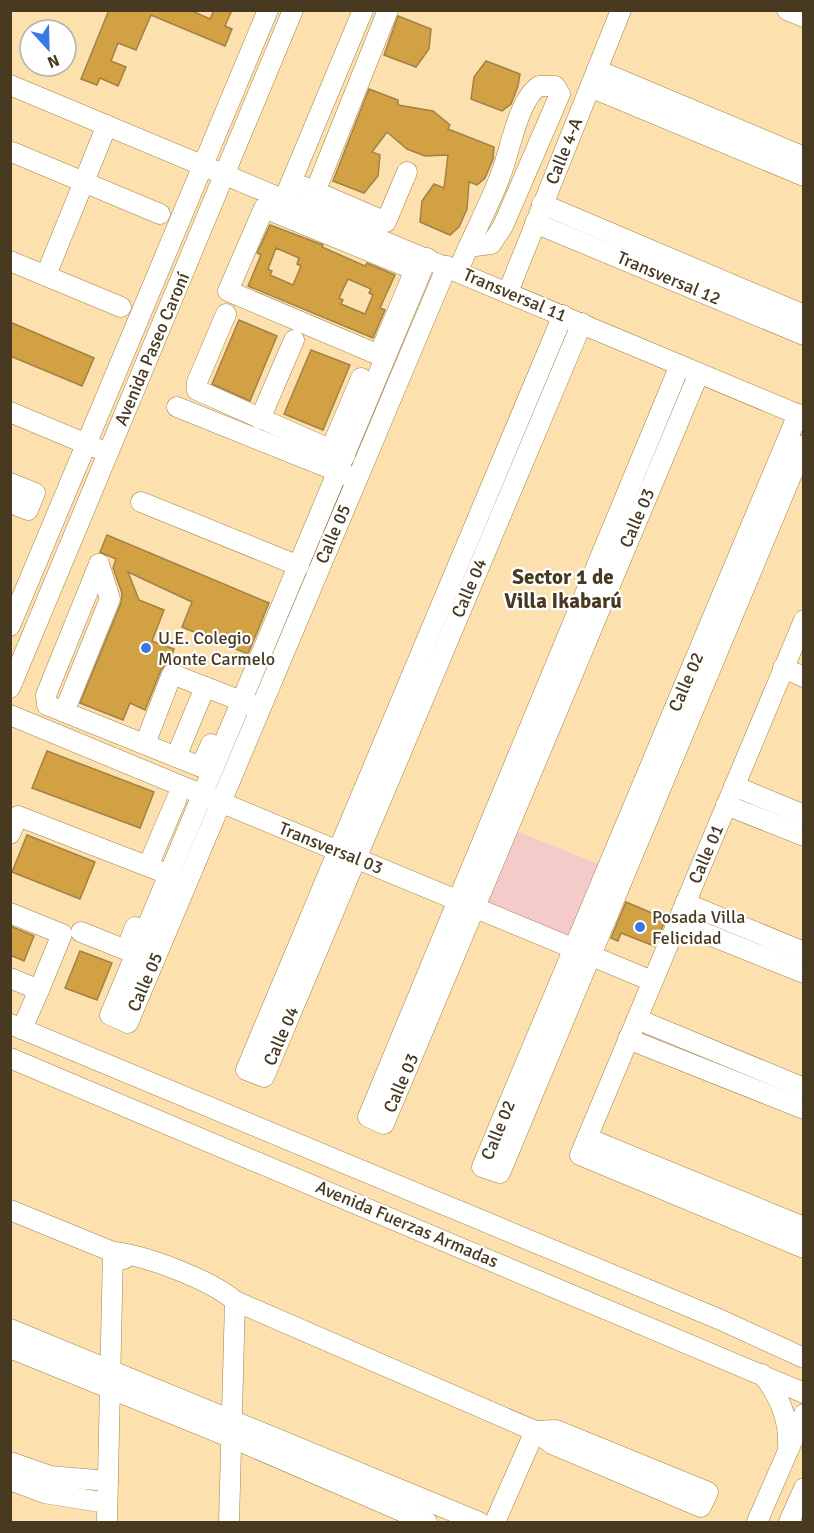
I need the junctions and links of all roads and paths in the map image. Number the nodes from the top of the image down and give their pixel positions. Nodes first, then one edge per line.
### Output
1 (268, 10) edge
2 (293, 10) edge
3 (363, 10) edge
4 (388, 10) edge
5 (621, 10) edge
6 (787, 10) edge
7 (804, 17) edge
8 (594, 78) junction
9 (10, 85) edge
10 (107, 125) junction
11 (12, 152) edge
12 (790, 158) edge
13 (203, 165) junction
14 (407, 172) dead end
15 (225, 174) junction
16 (804, 176) edge
17 (84, 182) junction
18 (288, 190) junction
19 (315, 192) junction
20 (160, 214) dead end
21 (538, 214) junction
22 (324, 224) junction
23 (468, 247) junction
24 (427, 258) junction
25 (10, 261) edge
26 (452, 269) junction
27 (46, 275) junction
28 (507, 292) junction
29 (725, 292) junction
30 (121, 307) dead end
31 (226, 314) dead end
32 (563, 315) junction
33 (804, 315) edge
34 (582, 323) junction
35 (804, 335) edge
36 (294, 340) dead end
37 (680, 365) junction
38 (699, 373) junction
39 (361, 378) dead end
40 (177, 407) dead end
41 (10, 412) edge
42 (801, 416) edge
43 (260, 419) junction
44 (86, 444) junction
45 (804, 445) edge
46 (109, 453) junction
47 (343, 464) junction
48 (645, 476) junction
49 (10, 483) edge
50 (141, 502) dead end
51 (10, 503) edge
52 (486, 524) junction
53 (307, 564) junction
54 (804, 620) edge
55 (10, 626) edge
56 (718, 628) junction
57 (797, 653) edge
58 (783, 668) junction
59 (804, 677) edge
60 (205, 687) junction
61 (10, 688) edge
62 (245, 702) junction
63 (64, 712) junction
64 (10, 715) edge
65 (145, 744) junction
66 (176, 757) junction
67 (734, 786) junction
68 (177, 798) dead end
69 (212, 799) junction
70 (726, 806) junction
71 (804, 815) edge
72 (10, 834) edge
73 (804, 836) edge
74 (338, 851) junction
75 (356, 859) junction
76 (170, 875) junction
77 (685, 903) junction
78 (466, 904) junction
79 (10, 913) edge
80 (677, 922) junction
81 (81, 932) dead end
82 (151, 944) dead end
83 (582, 952) junction
84 (804, 952) edge
85 (300, 966) junction
86 (804, 973) edge
87 (10, 978) edge
88 (652, 981) junction
89 (39, 990) junction
90 (427, 998) junction
91 (637, 1019) junction
92 (16, 1027) edge
93 (628, 1039) junction
94 (10, 1058) edge
95 (804, 1088) edge
96 (804, 1110) edge
97 (583, 1147) junction
98 (10, 1210) edge
99 (804, 1227) edge
100 (804, 1248) edge
101 (113, 1252) junction
102 (235, 1301) junction
103 (10, 1329) edge
104 (804, 1340) edge
105 (767, 1341) junction
106 (10, 1348) edge
107 (804, 1358) edge
108 (111, 1369) junction
109 (762, 1374) junction
110 (110, 1389) junction
111 (804, 1393) edge
112 (804, 1414) edge
113 (232, 1429) junction
114 (535, 1431) junction
115 (788, 1450) junction
116 (11, 1468) edge
117 (108, 1481) junction
118 (364, 1485) junction
119 (804, 1488) edge
120 (107, 1513) edge
121 (229, 1522) edge
122 (427, 1522) edge
123 (479, 1522) edge
124 (495, 1522) edge
125 (757, 1522) edge
126 (789, 1522) edge

1 - 13 street, Avenida Paseo Caroní
2 - 15 street, Avenida Paseo Caroní
3 - 18 street
4 - 19 street
5 - 8 street, Calle 4-A
6 - 7 street
8 - 12 street
8 - 21 street, Calle 4-A
9 - 10 street, Transversal 11
10 - 13 street, Transversal 11
10 - 17 street
11 - 17 street
12 - 16 street
13 - 15 street, Transversal 11
13 - 44 street, Avenida Paseo Caroní
14 - 19 street
15 - 18 street, Transversal 11
15 - 46 street, Avenida Paseo Caroní
17 - 20 street
17 - 27 street
18 - 19 street
18 - 22 street, Transversal 11
21 - 28 street, Calle 4-A
21 - 29 street, Transversal 12
22 - 22 street
22 - 24 street, Transversal 11
23 - 23 street, Calle 05
23 - 26 street, Calle 05
24 - 26 street, Transversal 11
24 - 47 street, Calle 05
25 - 27 street
26 - 28 street, Transversal 11
26 - 47 street, Calle 05
27 - 30 street
28 - 32 street, Transversal 11
29 - 33 street, Transversal 12
29 - 35 street, Transversal 12
31 - 43 street
32 - 34 street, Transversal 11
32 - 52 street, Calle 04
34 - 37 street, Transversal 11
34 - 52 street, Calle 04
36 - 43 street
37 - 38 street, Transversal 11
37 - 48 street, Calle 03
38 - 42 street, Transversal 11
38 - 48 street, Calle 03
39 - 47 street
40 - 47 street
41 - 44 street
42 - 56 street, Calle 02
43 - 47 street
44 - 46 street
44 - 55 street, Avenida Paseo Caroní
45 - 56 street, Calle 02
46 - 61 street, Avenida Paseo Caroní
47 - 53 street, Calle 05
48 - 78 street, Calle 03
49 - 51 street
50 - 53 street
52 - 74 street, Calle 04
52 - 75 street, Calle 04
53 - 62 street, Calle 05
54 - 57 street, Calle 01
56 - 83 street, Calle 02
57 - 58 street, Calle 01
58 - 59 street
58 - 67 street, Calle 01
60 - 62 street
60 - 65 street
60 - 66 street
62 - 66 street
62 - 69 street, Calle 05
63 - 63 street
63 - 65 street
64 - 69 street, Transversal 03
65 - 66 street
67 - 70 street, Calle 01
67 - 71 street
68 - 76 street
69 - 74 street, Transversal 03
69 - 76 street, Calle 05
70 - 73 street
70 - 77 street, Calle 01
72 - 76 street
74 - 75 street, Transversal 03
74 - 85 street, Calle 04
75 - 78 street, Transversal 03
75 - 85 street, Calle 04
76 - 81 street
76 - 82 street, Calle 05
77 - 80 street, Calle 01
77 - 84 street
78 - 83 street, Transversal 03
78 - 90 street, Calle 03
79 - 89 street
80 - 86 street
80 - 88 street, Calle 01
83 - 83 street, Calle 02
83 - 88 street, Transversal 03
85 - 85 street, Calle 04
87 - 89 street
88 - 91 street, Calle 01
89 - 92 street
90 - 90 street, Calle 03
91 - 93 street, Calle 01
91 - 95 street
92 - 105 street, Avenida Fuerzas Armadas
93 - 96 street
93 - 97 street, Calle 01
94 - 109 street, Avenida Fuerzas Armadas
97 - 99 street
97 - 100 street
98 - 101 street
101 - 102 street
101 - 108 street
102 - 113 street
102 - 114 street
103 - 108 street
104 - 105 street
105 - 107 street, Avenida Fuerzas Armadas
106 - 110 street
108 - 110 street
108 - 113 street
109 - 111 street, Avenida Fuerzas Armadas
109 - 115 street
110 - 113 street
110 - 117 street
112 - 115 street
113 - 118 street
113 - 121 street
114 - 114 street
114 - 124 street
115 - 125 street
116 - 117 street
116 - 120 street
117 - 120 street
118 - 122 street
118 - 123 street
119 - 126 street

